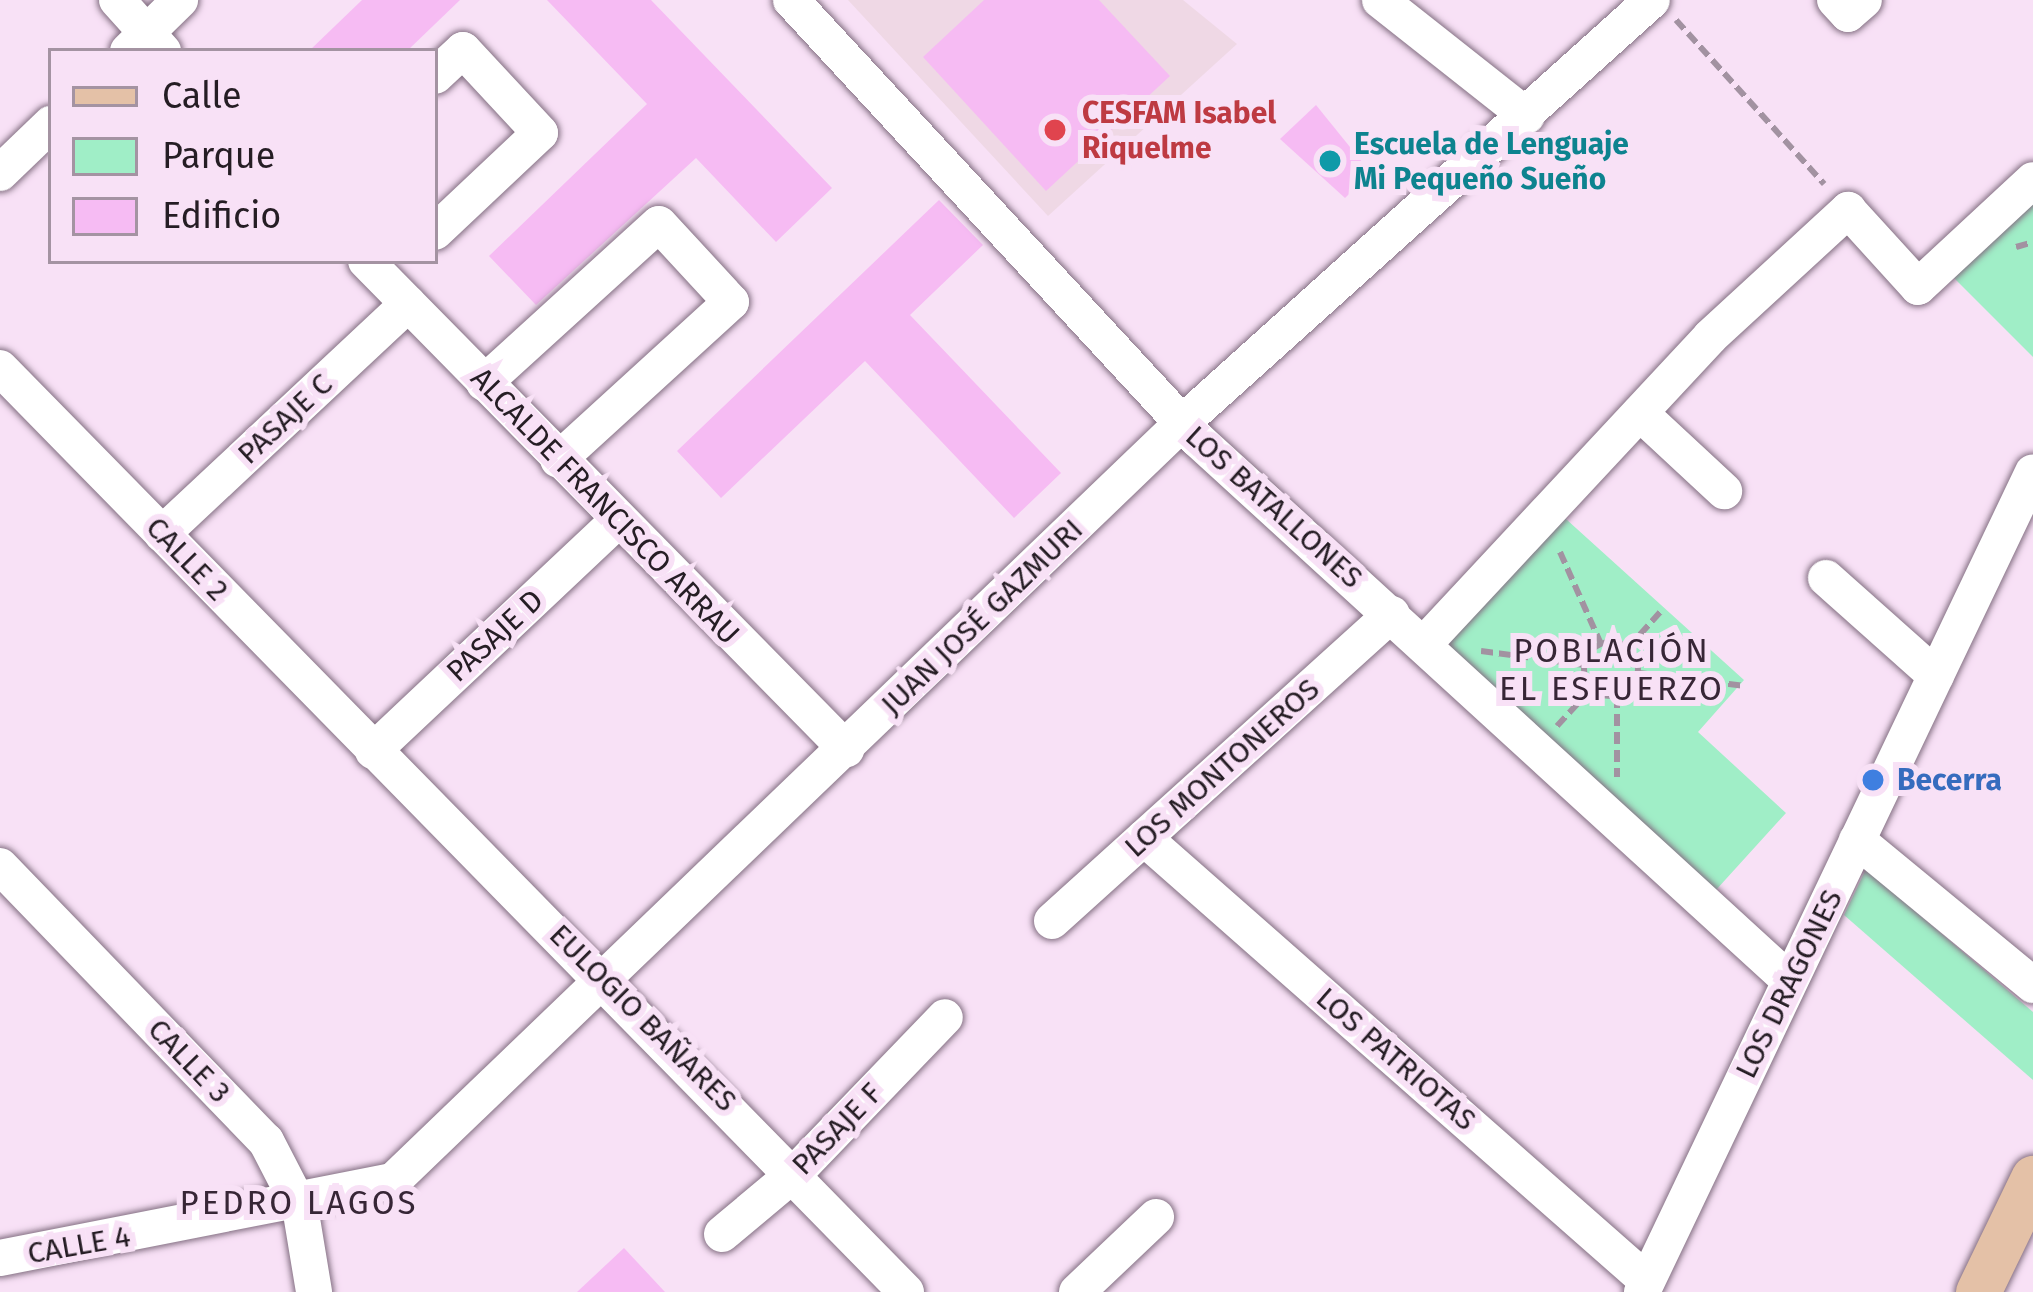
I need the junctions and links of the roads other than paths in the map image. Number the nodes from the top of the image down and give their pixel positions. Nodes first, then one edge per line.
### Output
1 (117, 0) edge
2 (181, 0) edge
3 (1380, 0) edge
4 (1835, 0) edge
5 (1864, 0) edge
6 (805, 5) edge
7 (1663, 9) edge
8 (146, 45) edge
9 (438, 73) edge
10 (1527, 116) junction
11 (48, 127) edge
12 (0, 173) edge
13 (2033, 180) edge
14 (438, 229) edge
15 (390, 276) edge
16 (0, 368) edge
17 (484, 383) junction
18 (1640, 412) junction
19 (1182, 423) junction
20 (558, 460) junction
21 (2033, 472) edge
22 (1724, 491) dead end
23 (616, 520) junction
24 (162, 534) junction
25 (1826, 578) dead end
26 (1392, 614) junction
27 (1425, 644) junction
28 (1936, 676) junction
29 (846, 749) junction
30 (373, 751) junction
31 (1144, 838) junction
32 (1858, 840) junction
33 (0, 866) edge
34 (1052, 921) dead end
35 (605, 979) junction
36 (1790, 981) junction
37 (2033, 985) edge
38 (945, 1017) dead end
39 (795, 1173) junction
40 (2033, 1178) edge
41 (300, 1207) junction
42 (1156, 1217) dead end
43 (722, 1234) dead end
44 (0, 1258) edge
45 (1644, 1287) edge
46 (314, 1292) edge
47 (906, 1292) edge
48 (1077, 1292) edge
49 (1978, 1292) edge

1 - 8 street
2 - 8 street
3 - 10 street
4 - 5 street
6 - 19 street, LOS BATALLONES
7 - 10 street, JUAN JOSÉ GAZMURI
9 - 14 street
10 - 19 street, JUAN JOSÉ GAZMURI
11 - 12 street
13 - 18 street
15 - 17 street, ALCALDE FRANCISCO ARRAU
15 - 24 street, PASAJE C
16 - 24 street, CALLE 2
17 - 20 street, ALCALDE FRANCISCO ARRAU
17 - 20 street
18 - 22 street
18 - 27 street
19 - 26 street, LOS BATALLONES
19 - 29 street, JUAN JOSÉ GAZMURI
20 - 23 street, ALCALDE FRANCISCO ARRAU
21 - 28 street, LOS DRAGONES
23 - 29 street, ALCALDE FRANCISCO ARRAU
23 - 30 street, PASAJE D
24 - 30 street, CALLE 2
25 - 28 street
26 - 27 street, LOS BATALLONES
26 - 31 street, LOS MONTONEROS
27 - 36 street, LOS BATALLONES
28 - 32 street, LOS DRAGONES
29 - 35 street, JUAN JOSÉ GAZMURI
30 - 35 street, EULOGIO BAÑARES
31 - 34 street, LOS MONTONEROS
31 - 45 street, LOS PATRIOTAS
32 - 36 street, LOS DRAGONES
32 - 37 street
33 - 41 street, CALLE 3
35 - 39 street, EULOGIO BAÑARES
35 - 41 street, JUAN JOSÉ GAZMURI
36 - 45 street, LOS DRAGONES
38 - 39 street, PASAJE F
39 - 43 street, PASAJE F
39 - 47 street, EULOGIO BAÑARES
40 - 49 main road
41 - 44 street, CALLE 4
41 - 46 street, CALLE 3
42 - 48 street

